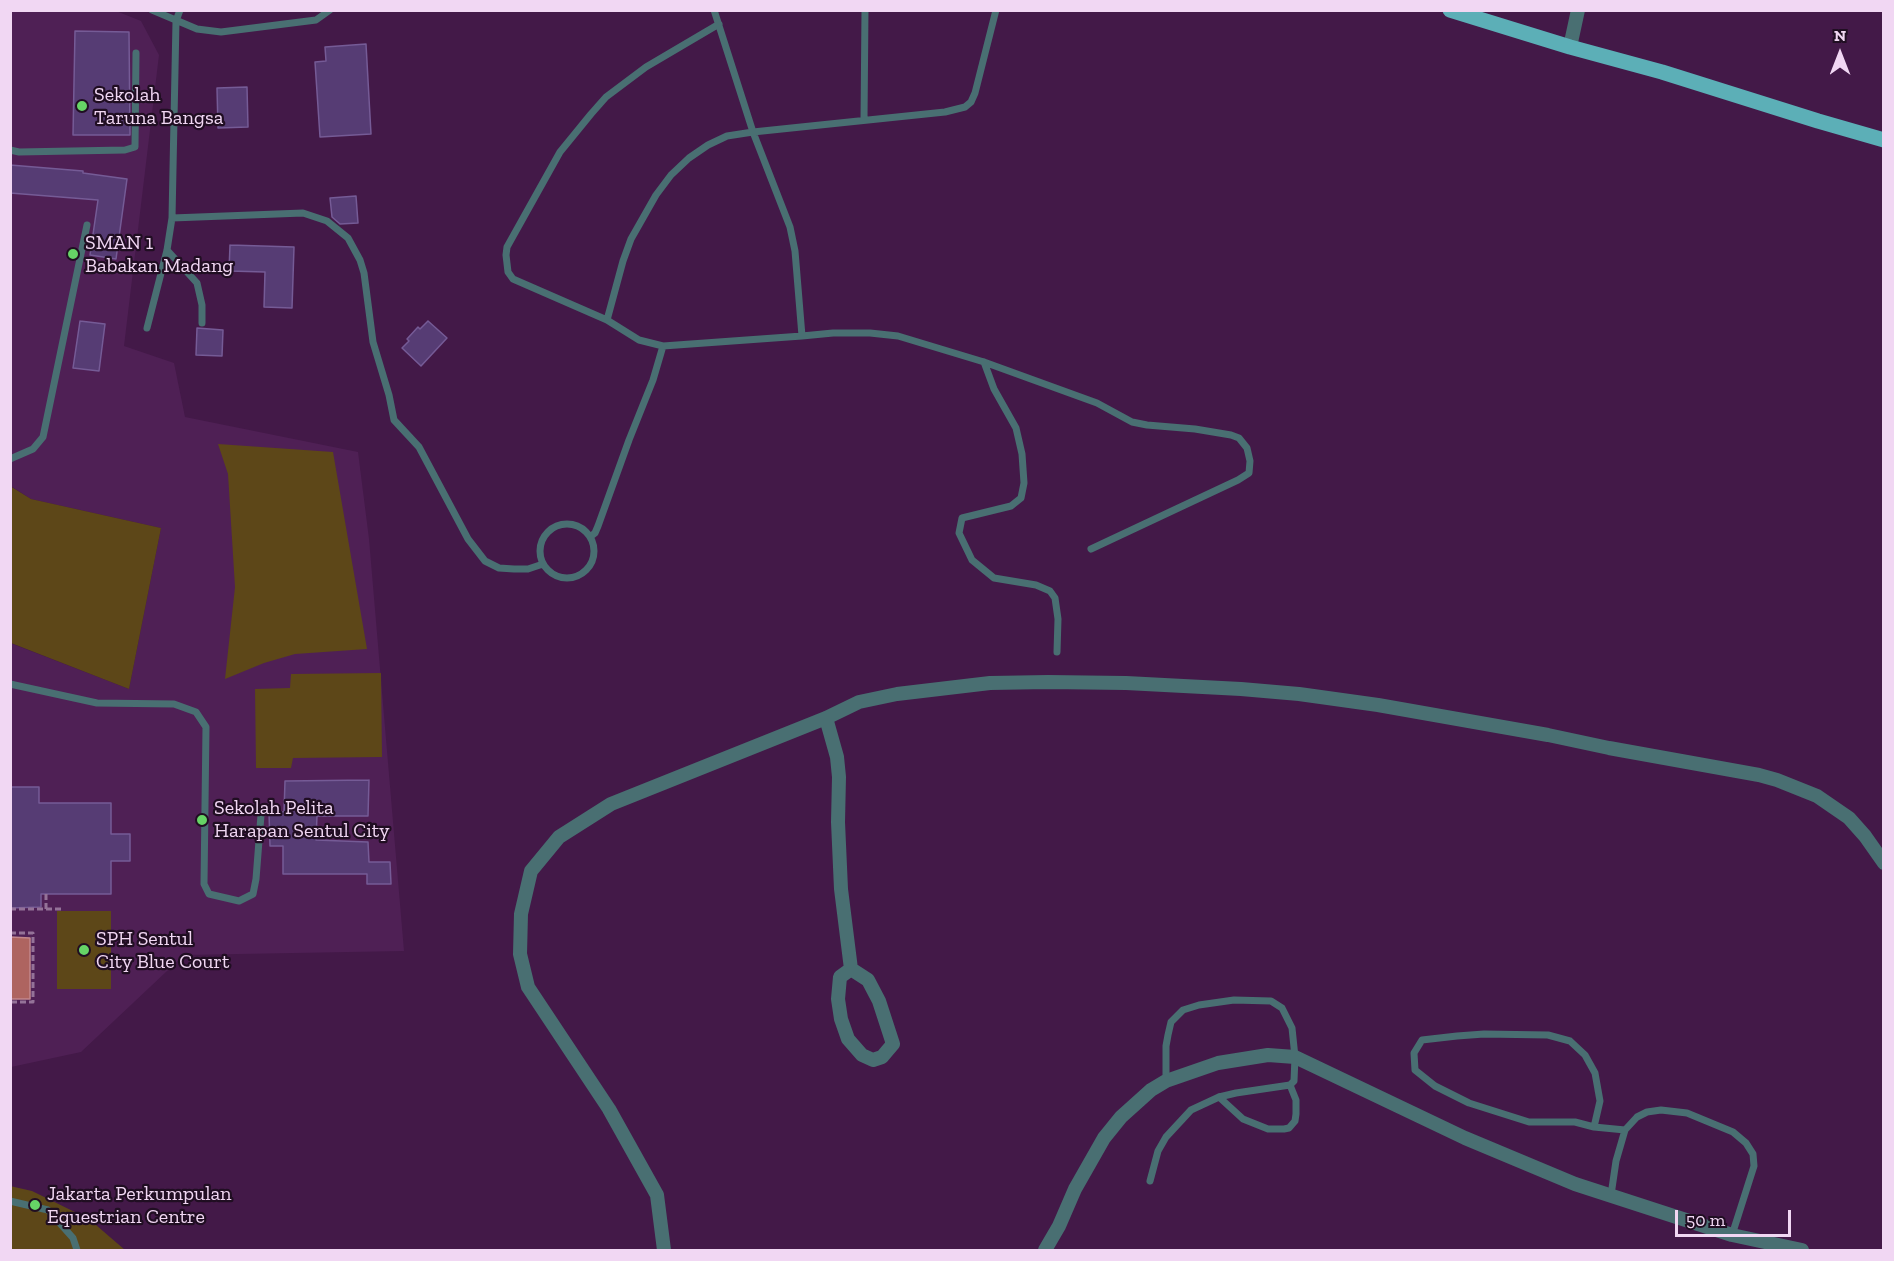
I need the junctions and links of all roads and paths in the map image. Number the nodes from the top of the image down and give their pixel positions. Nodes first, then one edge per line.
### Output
1 (152, 10) edge
2 (180, 10) edge
3 (330, 10) edge
4 (714, 10) edge
5 (864, 10) edge
6 (996, 10) edge
7 (1450, 10) edge
8 (1578, 10) edge
9 (176, 21) junction
10 (719, 24) junction
11 (1570, 47) junction
12 (136, 54) dead end
13 (864, 120) junction
14 (753, 132) junction
15 (1884, 140) edge
16 (10, 150) edge
17 (172, 218) junction
18 (87, 225) dead end
19 (167, 250) junction
20 (607, 320) junction
21 (202, 323) dead end
22 (147, 328) dead end
23 (802, 336) junction
24 (663, 346) junction
25 (984, 362) junction
26 (10, 459) edge
27 (590, 537) junction
28 (1091, 549) dead end
29 (543, 564) junction
30 (1057, 652) dead end
31 (10, 684) edge
32 (826, 718) junction
33 (261, 814) dead end
34 (1884, 863) edge
35 (46, 894) dead end
36 (10, 909) edge
37 (46, 909) junction
38 (62, 911) dead end
39 (10, 933) edge
40 (851, 969) junction
41 (10, 1002) edge
42 (1295, 1058) junction
43 (1166, 1081) junction
44 (1290, 1085) junction
45 (1219, 1097) junction
46 (1594, 1127) junction
47 (1625, 1130) junction
48 (1150, 1181) dead end
49 (1611, 1195) junction
50 (10, 1201) edge
51 (1732, 1235) junction
52 (77, 1251) edge
53 (664, 1251) edge
54 (1045, 1251) edge
55 (1802, 1251) edge

1 - 9 lane
2 - 9 lane
3 - 9 lane
4 - 10 lane
5 - 13 lane
6 - 13 lane
7 - 11 main road
8 - 11 street
9 - 17 lane
10 - 14 lane
10 - 20 lane
11 - 15 main road
12 - 16 lane
13 - 14 lane
14 - 20 lane
14 - 23 lane
17 - 19 lane
17 - 29 lane
18 - 26 lane
19 - 21 lane
19 - 22 lane
20 - 24 lane
23 - 24 lane
23 - 25 lane
24 - 27 lane
25 - 28 lane
25 - 30 lane
27 - 29 lane
27 - 29 lane
31 - 33 lane
32 - 34 street
32 - 40 street
32 - 53 street
35 - 37 path
36 - 37 path
37 - 38 path
39 - 41 path
40 - 40 street
42 - 43 street
42 - 43 lane
42 - 44 lane
42 - 49 street
43 - 54 street
44 - 45 lane
44 - 45 lane
45 - 48 lane
46 - 46 lane
46 - 47 lane
47 - 49 lane
47 - 51 lane
49 - 51 street
50 - 52 lane
51 - 55 street

